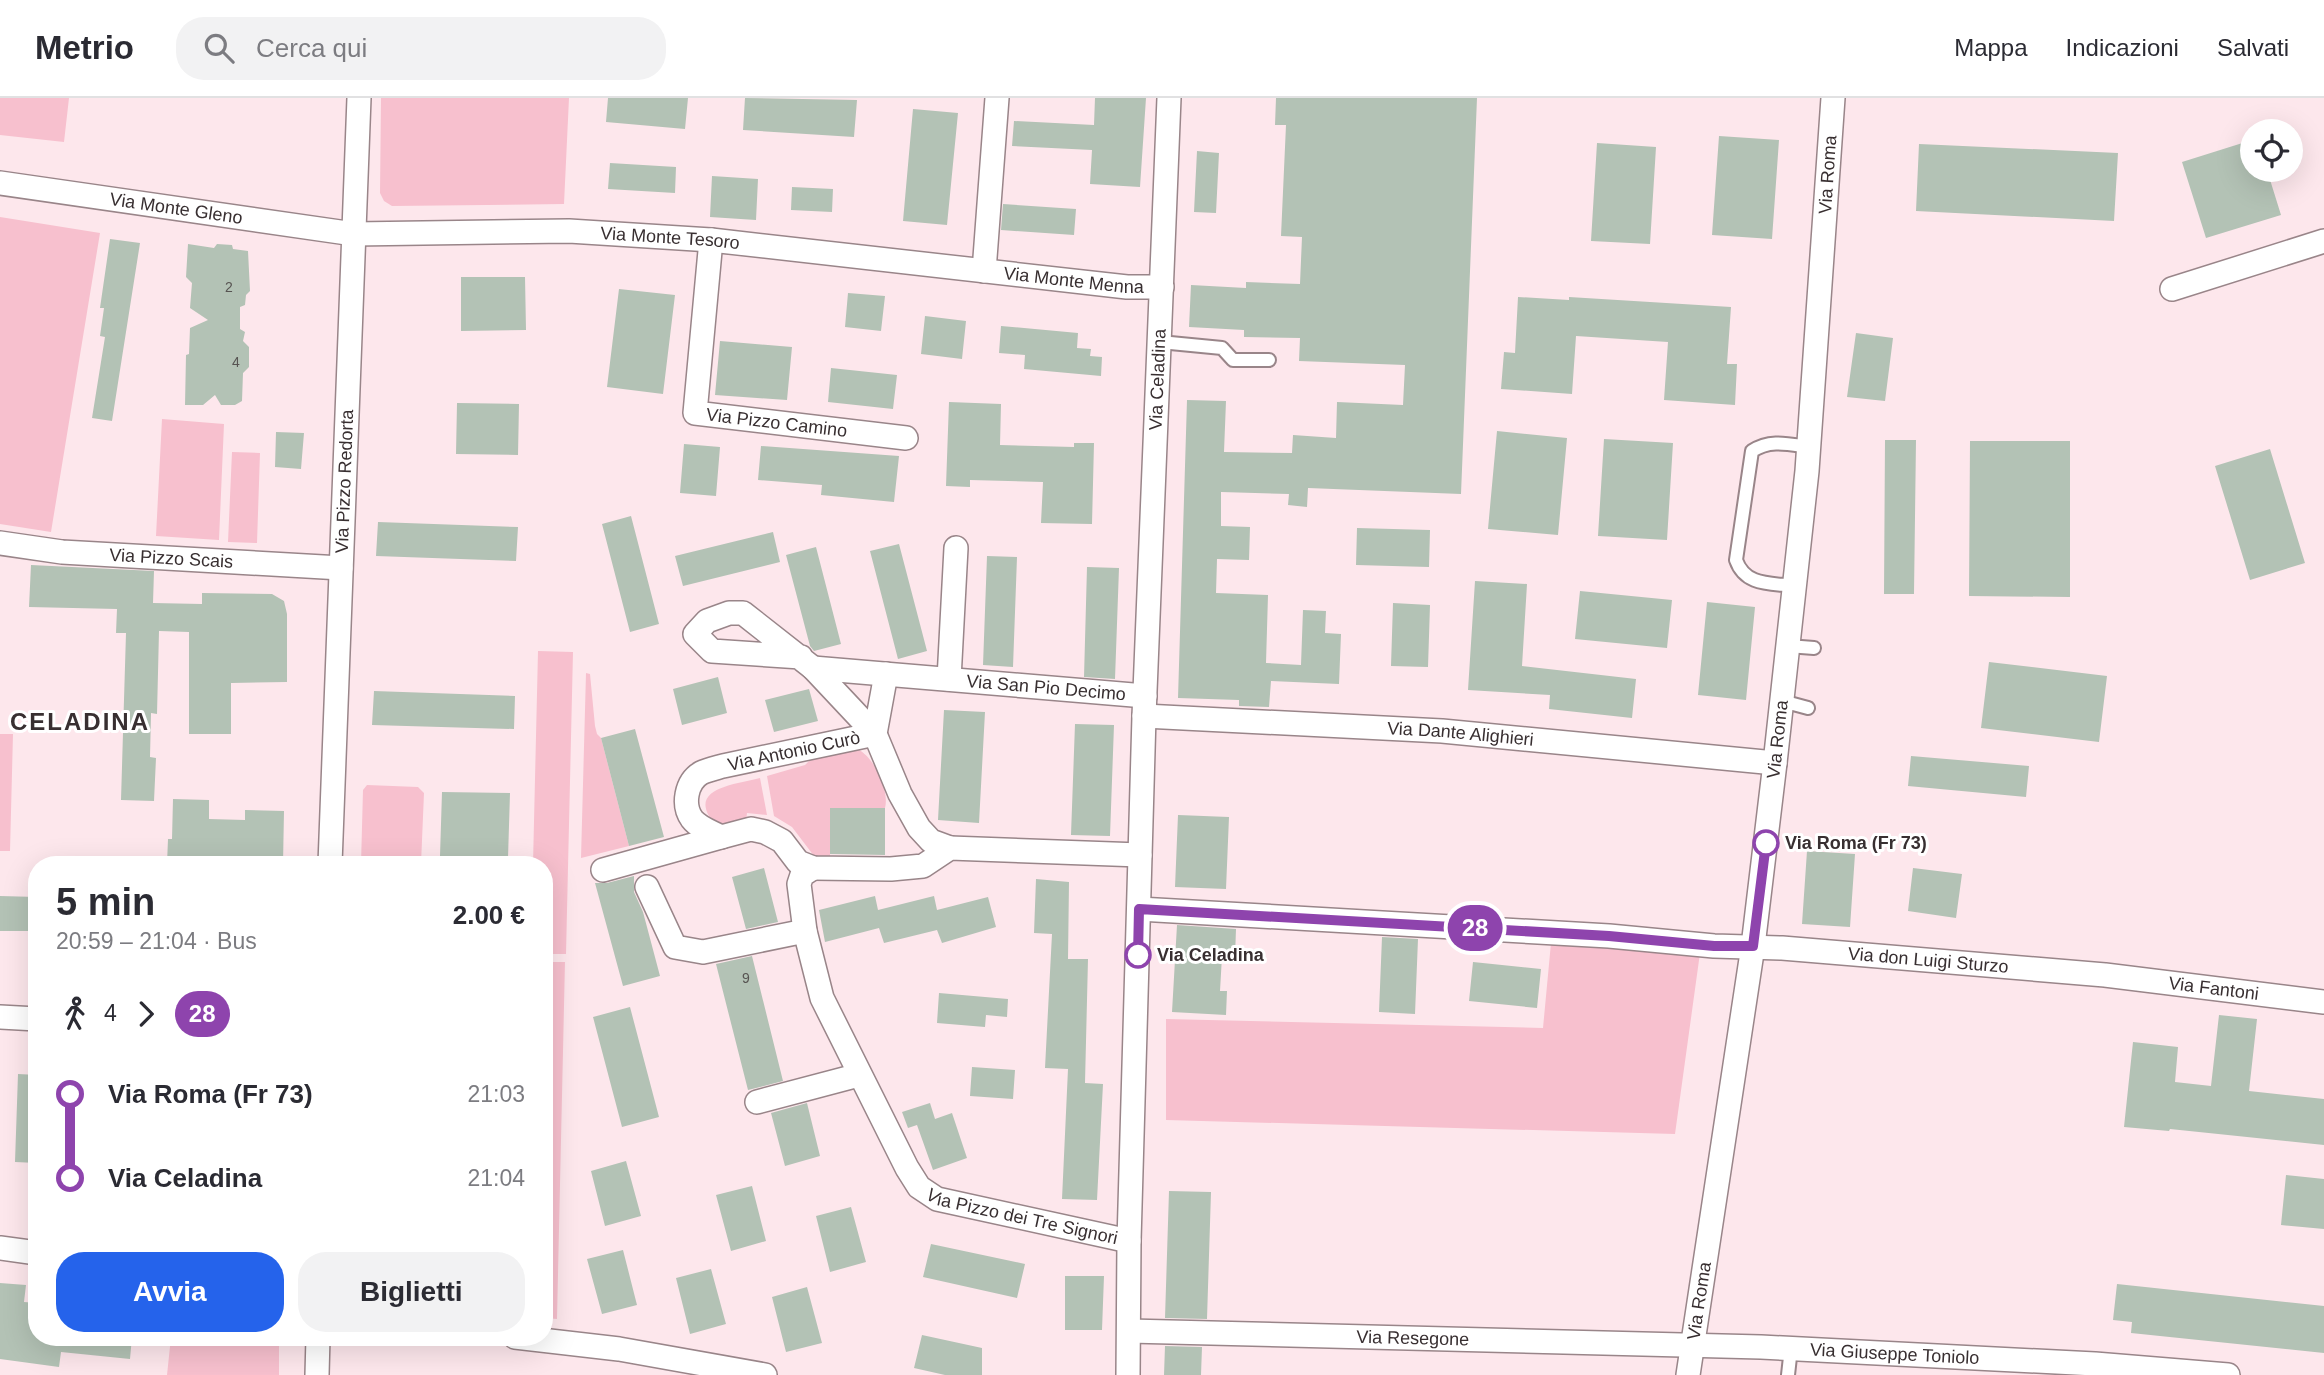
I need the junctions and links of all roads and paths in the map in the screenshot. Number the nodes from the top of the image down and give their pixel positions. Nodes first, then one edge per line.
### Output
1 (359, 98) edge
2 (997, 98) edge
3 (1170, 98) edge
4 (1833, 98) edge
5 (0, 183) edge
6 (354, 234) junction
7 (711, 240) junction
8 (2324, 241) edge
9 (984, 271) junction
10 (1161, 287) junction
11 (2172, 289) dead end
12 (1160, 342) junction
13 (1269, 360) dead end
14 (906, 438) dead end
15 (1808, 447) junction
16 (0, 542) edge
17 (956, 548) dead end
18 (341, 568) junction
19 (1794, 586) junction
20 (1788, 646) junction
21 (1814, 648) dead end
22 (886, 674) junction
23 (949, 679) junction
24 (1782, 701) junction
25 (1145, 706) junction
26 (1808, 708) dead end
27 (874, 734) junction
28 (1775, 763) junction
29 (721, 837) junction
30 (950, 848) junction
31 (1140, 855) junction
32 (330, 856) edge
33 (813, 868) junction
34 (603, 870) dead end
35 (647, 887) dead end
36 (1139, 909) junction
37 (805, 931) junction
38 (1753, 946) junction
39 (2105, 975) joint
40 (2324, 1002) edge
41 (0, 1017) edge
42 (28, 1018) edge
43 (859, 1075) junction
44 (757, 1102) dead end
45 (1129, 1241) junction
46 (0, 1248) edge
47 (28, 1252) edge
48 (1129, 1331) junction
49 (553, 1341) edge
50 (318, 1346) edge
51 (1694, 1346) junction
52 (1791, 1348) junction
53 (317, 1375) edge
54 (765, 1375) edge
55 (1128, 1375) edge
56 (1688, 1375) edge
57 (1788, 1375) edge
58 (2228, 1375) edge

1 - 6 street, Via Pizzo Redorta
2 - 9 street
3 - 10 street, Via Celadina
4 - 15 street, Via Roma
5 - 6 street, Via Monte Gleno
6 - 7 street, Via Monte Tesoro
6 - 18 street, Via Pizzo Redorta
7 - 9 street, Via Monte Tesoro
7 - 14 street, Via Pizzo Camino
8 - 11 street
9 - 10 street, Via Monte Menna
10 - 12 street, Via Celadina
12 - 13 lane
12 - 25 street, Via Celadina
15 - 19 street, Via Roma
15 - 19 lane
16 - 18 street, Via Pizzo Scais
17 - 23 street, Via San Pio Decimo
18 - 32 street, Via Pizzo Redorta
19 - 20 street, Via Roma
20 - 21 lane
20 - 24 street, Via Roma
22 - 23 street, Via San Pio Decimo
22 - 27 street
22 - 27 street, Via San Pio Decimo
23 - 25 street, Via San Pio Decimo
24 - 26 lane
24 - 28 street, Via Roma
25 - 28 street, Via Dante Alighieri
25 - 31 street, Via Celadina
27 - 29 street, Via Antonio Curò
27 - 30 street, Via Antonio Curò
28 - 38 street, Via Roma
29 - 33 street
29 - 34 street
30 - 31 street, Via Antonio Curò
30 - 33 street
31 - 36 street, Via Celadina
33 - 37 street, Via Pizzo dei Tre Signori
35 - 37 street
36 - 38 street, Via don Luigi Sturzo
36 - 45 street, Via Celadina
37 - 43 street, Via Pizzo dei Tre Signori
38 - 39 street, Via don Luigi Sturzo
38 - 51 street, Via Roma
39 - 40 street, Via Fantoni
41 - 42 street
43 - 44 street
43 - 45 street, Via Pizzo dei Tre Signori
45 - 48 street, Via Celadina
46 - 47 street
48 - 51 street, Via Resegone
48 - 55 street, Via Celadina
49 - 54 street
50 - 53 street
51 - 52 street, Via Giuseppe Toniolo
51 - 56 street, Via Roma
52 - 57 lane
52 - 58 street, Via Giuseppe Toniolo

